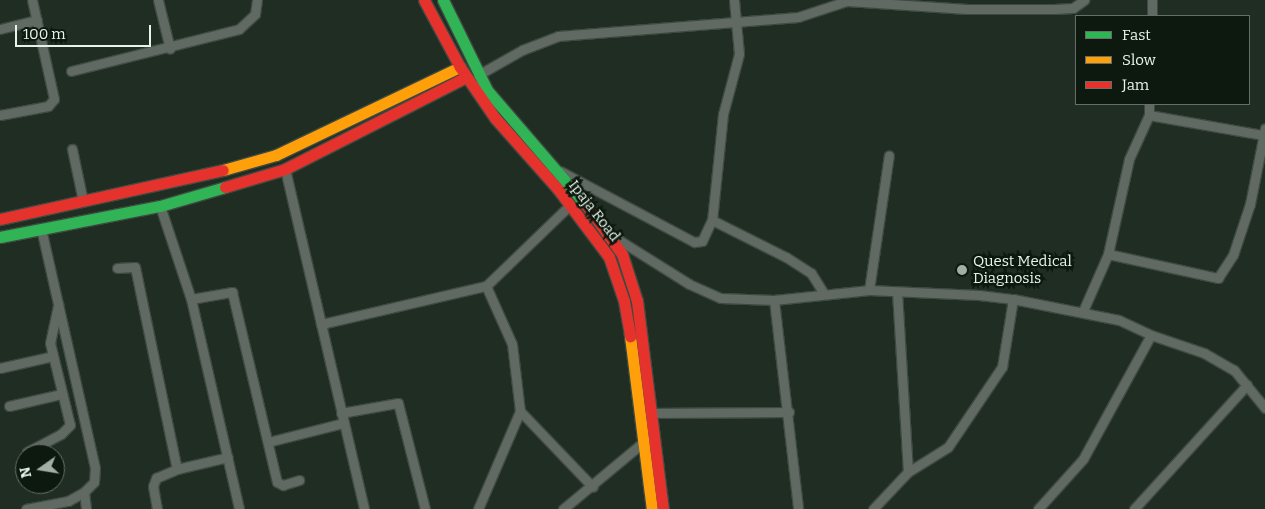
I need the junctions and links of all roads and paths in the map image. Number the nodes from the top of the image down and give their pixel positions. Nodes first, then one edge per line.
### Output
1 (32, 0) edge
2 (158, 0) edge
3 (257, 0) edge
4 (424, 0) edge
5 (443, 0) edge
6 (734, 0) edge
7 (1084, 0) edge
8 (1152, 0) edge
9 (1152, 15) edge
10 (37, 20) junction
11 (738, 24) junction
12 (0, 29) edge
13 (170, 48) junction
14 (72, 71) dead end
15 (463, 72) junction
16 (478, 75) junction
17 (1149, 105) edge
18 (0, 115) edge
19 (1148, 115) junction
20 (1264, 132) edge
21 (72, 149) dead end
22 (889, 155) dead end
23 (285, 169) junction
24 (555, 169) junction
25 (83, 201) junction
26 (570, 205) junction
27 (160, 206) junction
28 (0, 219) edge
29 (712, 220) junction
30 (41, 229) junction
31 (610, 235) junction
32 (0, 237) edge
33 (1108, 254) junction
34 (118, 268) dead end
35 (486, 286) junction
36 (869, 290) junction
37 (823, 292) junction
38 (897, 292) junction
39 (1013, 299) junction
40 (191, 300) junction
41 (774, 300) junction
42 (58, 301) junction
43 (1083, 311) junction
44 (321, 324) junction
45 (1151, 336) junction
46 (53, 356) junction
47 (0, 368) edge
48 (1247, 385) junction
49 (61, 394) junction
50 (9, 406) dead end
51 (1265, 408) edge
52 (520, 411) junction
53 (789, 412) junction
54 (341, 413) junction
55 (650, 413) junction
56 (343, 423) junction
57 (653, 435) junction
58 (268, 442) junction
59 (643, 442) junction
60 (42, 444) edge
61 (228, 457) junction
62 (177, 469) junction
63 (908, 472) junction
64 (298, 480) dead end
65 (592, 487) junction
66 (84, 492) junction
67 (26, 509) edge
68 (86, 509) edge
69 (157, 509) edge
70 (239, 509) edge
71 (364, 509) edge
72 (425, 509) edge
73 (478, 509) edge
74 (563, 509) edge
75 (652, 509) edge
76 (663, 509) edge
77 (798, 509) edge
78 (873, 509) edge
79 (1038, 509) edge
80 (1134, 509) edge

1 - 10 street
2 - 13 street
3 - 13 street
4 - 15 main road, Ipaja Road
5 - 16 main road, Ipaja Road
6 - 11 street
7 - 11 street
8 - 9 street
10 - 12 street
10 - 18 street
11 - 16 street
11 - 29 street
13 - 14 street
15 - 23 main road
15 - 25 main road
15 - 26 main road, Ipaja Road
16 - 24 main road, Ipaja Road
17 - 19 street
19 - 20 street
19 - 33 street
20 - 33 street
21 - 25 street
22 - 36 street
23 - 27 main road
23 - 44 street
24 - 29 street
24 - 31 main road, Ipaja Road
25 - 28 main road
26 - 35 street
26 - 59 main road, Ipaja Road
27 - 30 main road
27 - 40 street
29 - 37 street
30 - 32 main road
30 - 42 street
31 - 41 street
31 - 55 main road, Ipaja Road
33 - 43 street
34 - 62 street
35 - 44 street
35 - 52 street
36 - 37 street
36 - 38 street
37 - 41 street
38 - 39 street
38 - 63 street
39 - 43 street
39 - 63 street
40 - 58 street
40 - 61 street
41 - 53 street
42 - 46 street
42 - 66 street
43 - 45 street
44 - 54 street
45 - 48 street
45 - 79 street
46 - 47 street
46 - 49 street
48 - 51 street
48 - 80 street
49 - 50 street
49 - 60 street
52 - 65 street
52 - 73 street
53 - 55 street
53 - 77 street
54 - 56 street
54 - 72 street
55 - 57 main road, Ipaja Road
56 - 58 street
56 - 71 street
57 - 59 street
57 - 76 main road, Ipaja Road
58 - 64 street
59 - 65 street
59 - 75 main road, Ipaja Road
61 - 62 street
61 - 70 street
62 - 69 street
63 - 78 street
65 - 74 street
66 - 67 street
66 - 68 street

